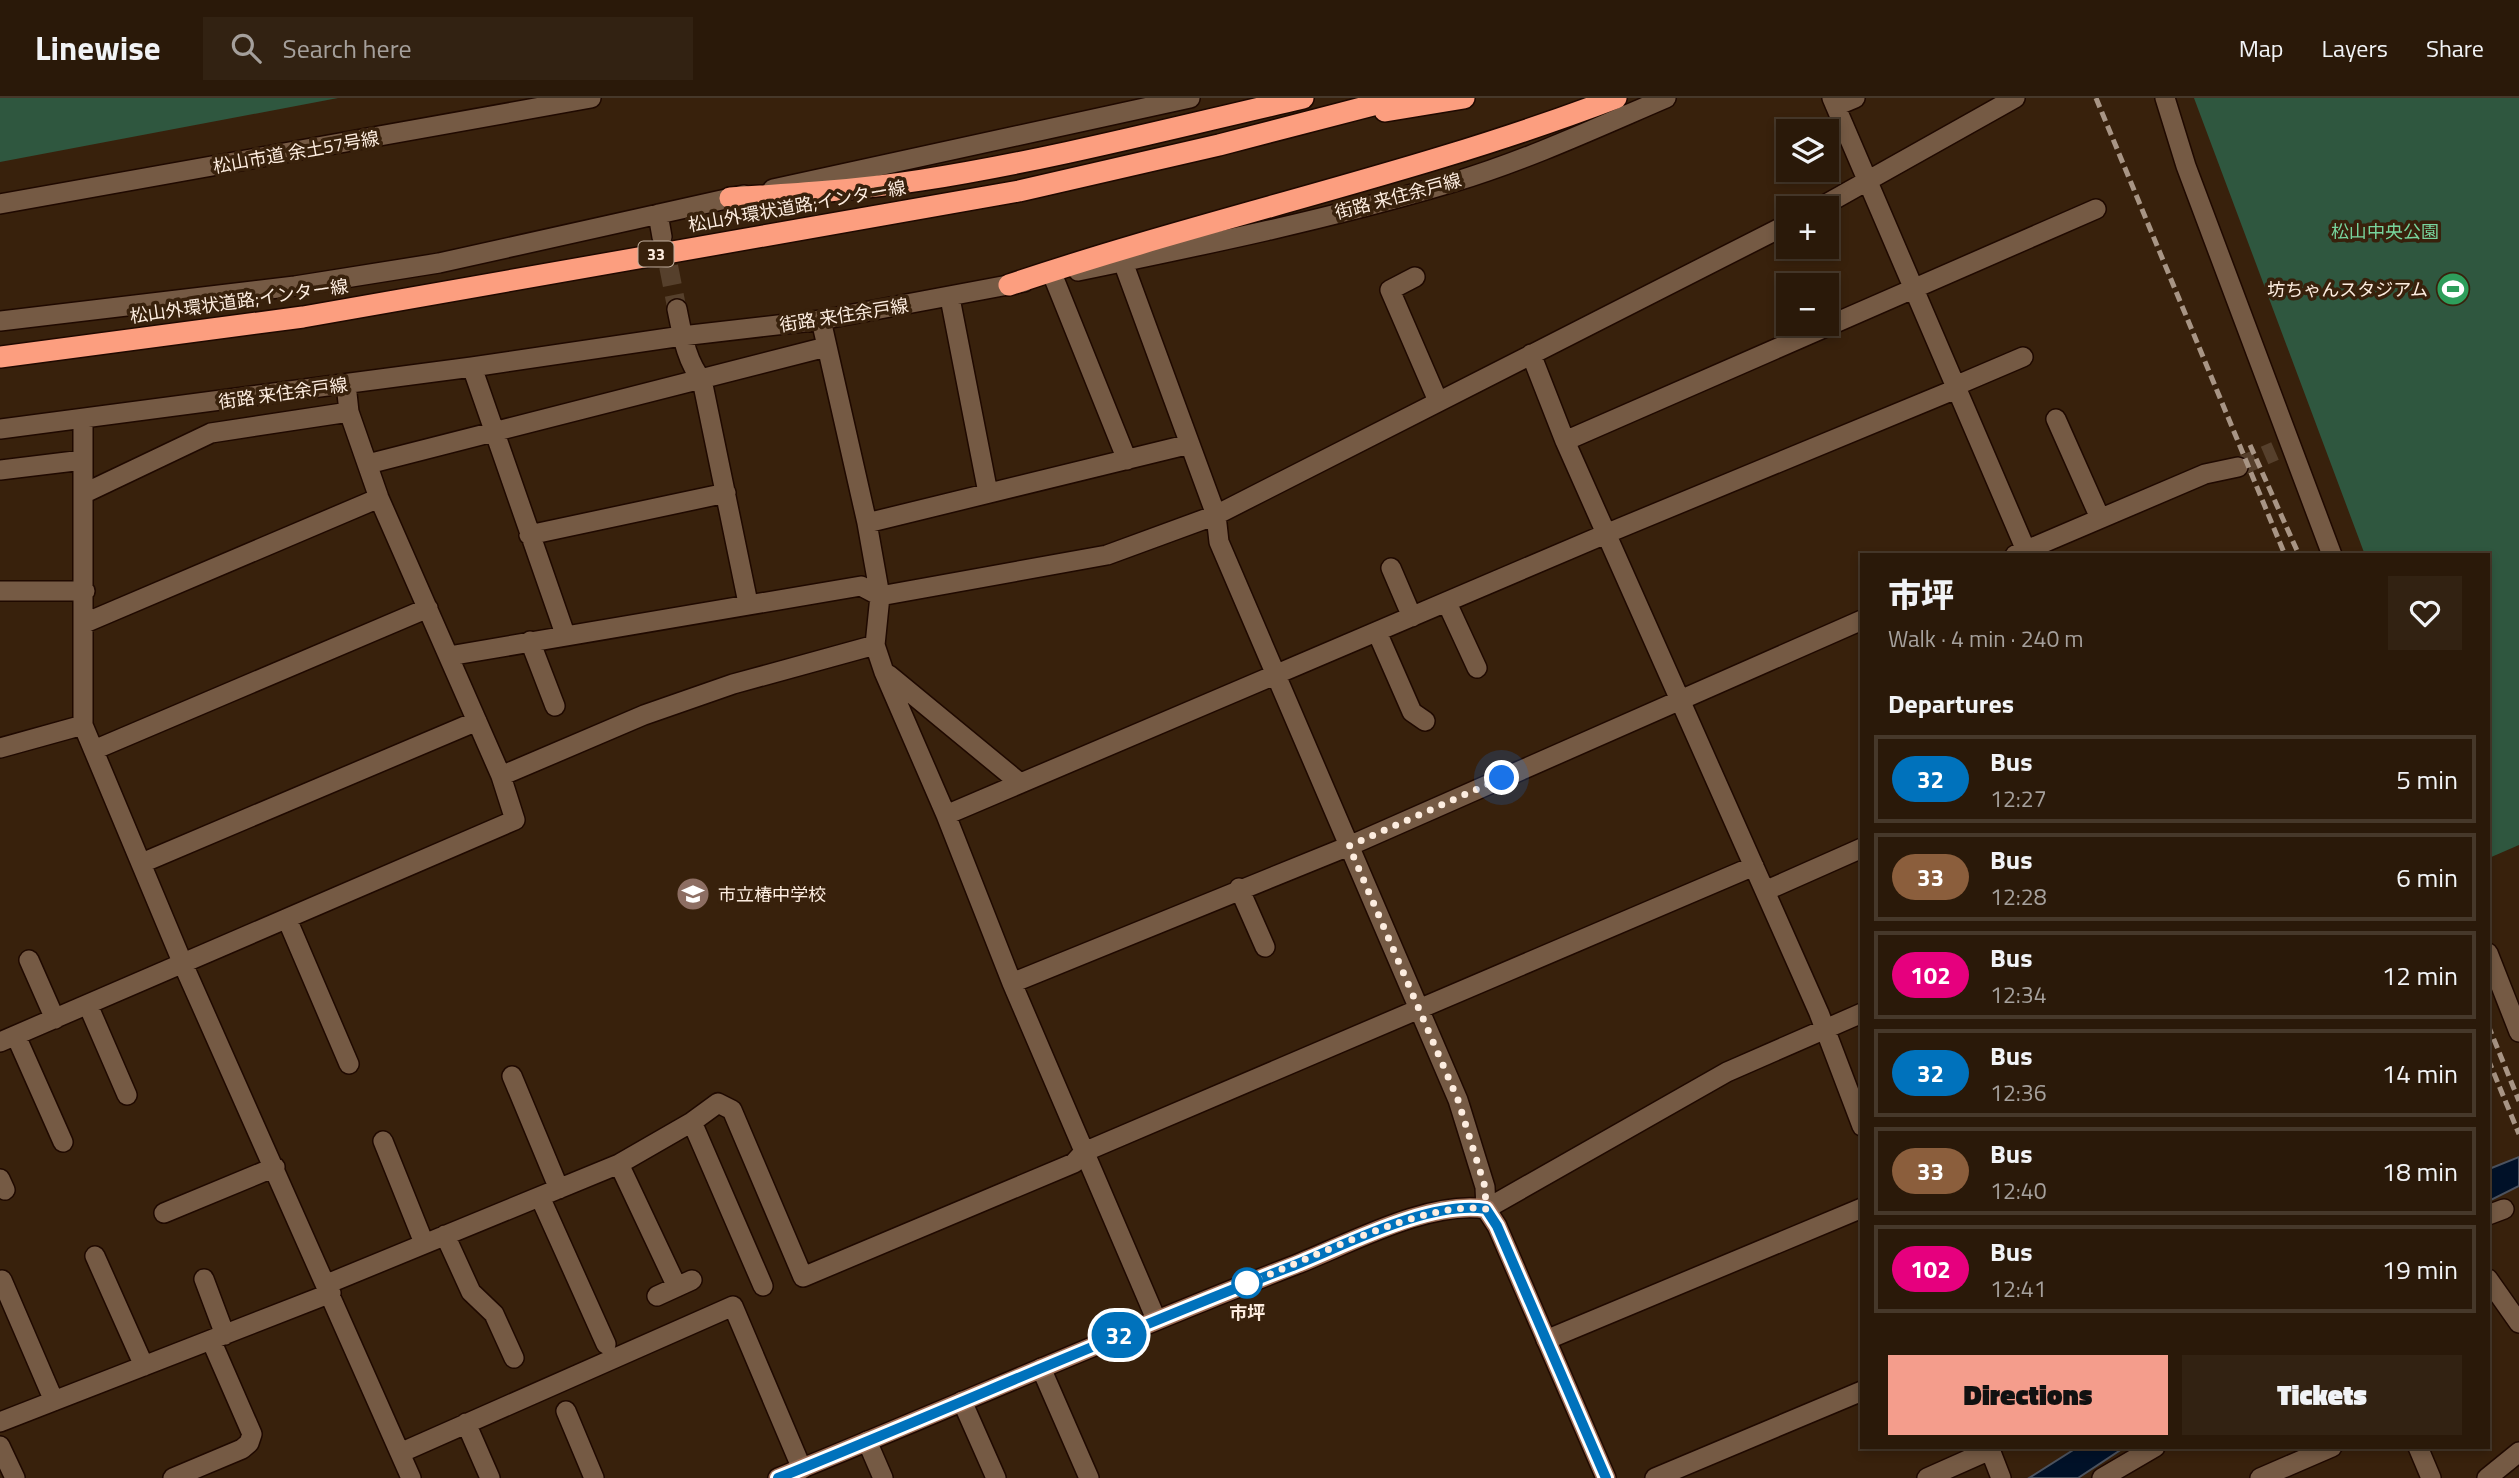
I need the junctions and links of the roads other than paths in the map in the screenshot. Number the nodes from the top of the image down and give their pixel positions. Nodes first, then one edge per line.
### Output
1 (592, 98) edge
2 (1190, 98) edge
3 (1303, 98) edge
4 (1400, 98) edge
5 (1464, 98) edge
6 (1616, 98) edge
7 (1666, 98) edge
8 (1855, 98) edge
9 (2015, 98) edge
10 (2165, 98) edge
11 (1834, 102) edge
12 (1307, 124) junction
13 (1869, 183) junction
14 (730, 198) junction
15 (1839, 198) edge
16 (0, 204) edge
17 (2096, 209) dead end
18 (657, 214) junction
19 (1776, 230) edge
20 (662, 237) tunnel mouth
21 (1123, 262) junction
22 (1053, 276) junction
23 (1415, 277) dead end
24 (1009, 285) junction
25 (1914, 289) junction
26 (950, 298) junction
27 (677, 309) tunnel mouth
28 (821, 320) junction
29 (0, 321) edge
30 (682, 336) junction
31 (826, 347) junction
32 (1531, 354) junction
33 (2023, 356) dead end
34 (0, 357) edge
35 (472, 368) junction
36 (702, 380) junction
37 (346, 384) junction
38 (1956, 387) junction
39 (1438, 401) junction
40 (349, 412) junction
41 (2056, 419) dead end
42 (83, 420) junction
43 (0, 429) edge
44 (493, 433) junction
45 (1565, 441) junction
46 (1190, 444) junction
47 (83, 460) junction
48 (1127, 460) junction
49 (368, 464) junction
50 (2238, 467) tunnel mouth
51 (0, 470) edge
52 (85, 492) junction
53 (726, 493) junction
54 (988, 494) junction
55 (379, 498) junction
56 (1216, 514) junction
57 (2100, 518) junction
58 (867, 523) junction
59 (1608, 533) junction
60 (529, 535) junction
61 (2023, 553) edge
62 (2331, 553) edge
63 (1391, 568) dead end
64 (0, 591) edge
65 (85, 591) junction
66 (880, 596) junction
67 (748, 603) junction
68 (1447, 603) junction
69 (428, 608) junction
70 (1412, 617) junction
71 (1860, 621) edge
72 (85, 623) junction
73 (1377, 632) junction
74 (565, 634) junction
75 (530, 641) junction
76 (875, 645) junction
77 (449, 656) junction
78 (1477, 668) dead end
79 (884, 672) junction
80 (1275, 674) junction
81 (1680, 699) junction
82 (555, 706) dead end
83 (477, 721) junction
84 (1425, 721) dead end
85 (83, 725) junction
86 (0, 748) edge
87 (94, 750) junction
88 (501, 776) junction
89 (1020, 783) junction
90 (946, 815) junction
91 (1349, 846) junction
92 (1860, 849) edge
93 (142, 863) junction
94 (1754, 866) junction
95 (1239, 888) junction
96 (1765, 891) junction
97 (287, 919) junction
98 (1265, 947) dead end
99 (2490, 958) edge
100 (29, 960) dead end
101 (183, 964) junction
102 (1012, 983) junction
103 (88, 1005) junction
104 (1420, 1011) junction
105 (1860, 1014) edge
106 (55, 1019) junction
107 (1824, 1029) junction
108 (2519, 1032) edge
109 (8, 1039) edge
110 (349, 1064) dead end
111 (512, 1076) dead end
112 (127, 1095) dead end
113 (1860, 1121) edge
114 (692, 1122) junction
115 (383, 1141) dead end
116 (63, 1142) dead end
117 (1084, 1152) junction
118 (620, 1164) junction
119 (275, 1167) junction
120 (559, 1189) junction
121 (540, 1197) junction
122 (1486, 1209) junction
123 (1860, 1209) edge
124 (164, 1213) dead end
125 (445, 1235) junction
126 (424, 1243) junction
127 (95, 1256) dead end
128 (204, 1279) dead end
129 (2, 1280) dead end
130 (2490, 1282) edge
131 (763, 1286) dead end
132 (329, 1289) junction
133 (657, 1296) dead end
134 (1156, 1319) junction
135 (2519, 1323) edge
136 (218, 1337) junction
137 (1546, 1340) junction
138 (606, 1344) dead end
139 (514, 1358) dead end
140 (144, 1366) junction
141 (1041, 1368) junction
142 (1860, 1392) edge
143 (54, 1401) junction
144 (962, 1401) junction
145 (566, 1411) dead end
146 (0, 1422) edge
147 (466, 1423) junction
148 (867, 1441) junction
149 (0, 1446) edge
150 (1990, 1449) edge
151 (2152, 1449) edge
152 (2327, 1449) edge
153 (2419, 1449) edge
154 (2519, 1452) edge
155 (400, 1453) junction
156 (805, 1471) edge
157 (15, 1478) edge
158 (173, 1478) edge
159 (411, 1478) edge
160 (489, 1478) edge
161 (594, 1478) edge
162 (779, 1478) edge
163 (883, 1478) edge
164 (996, 1478) edge
165 (1089, 1478) edge
166 (1606, 1478) edge
167 (1655, 1478) edge
168 (1927, 1478) edge
169 (2001, 1478) edge
170 (2102, 1478) edge
171 (2260, 1478) edge
172 (2431, 1478) edge
173 (2487, 1478) edge

1 - 16 street, 松山市道 余土57号線
2 - 14 street
3 - 14 highway
4 - 12 highway, 松山外環状道路;インター線 / 33
5 - 12 highway, 松山外環状道路;インター線 / 33
6 - 24 highway
7 - 21 street, 街路 来住余戸線
8 - 11 street
9 - 13 street
10 - 62 street
11 - 13 street
12 - 34 highway, 松山外環状道路;インター線 / 33
13 - 15 street
13 - 25 street
14 - 18 street
17 - 25 street
18 - 20 street
18 - 29 street
19 - 32 street
21 - 22 street, 街路 来住余戸線
21 - 46 street
22 - 24 street, 街路 来住余戸線
22 - 48 street
23 - 39 street
24 - 26 street, 街路 来住余戸線
25 - 38 street
25 - 45 street
26 - 28 street, 街路 来住余戸線
26 - 54 street
27 - 30 street
28 - 30 street, 街路 来住余戸線
28 - 31 street
30 - 35 street, 街路 来住余戸線
30 - 36 street
31 - 36 street
31 - 58 street
32 - 39 street
32 - 45 street
33 - 38 street
35 - 37 street, 街路 来住余戸線
35 - 44 street
36 - 44 street
36 - 53 street
37 - 40 street
37 - 42 street, 街路 来住余戸線
38 - 59 street
38 - 61 street
39 - 56 street
40 - 49 street
40 - 52 street
41 - 57 street
42 - 43 street, 街路 来住余戸線
42 - 47 street
44 - 49 street
44 - 60 street
45 - 59 street
46 - 48 street
46 - 56 street
47 - 51 street
47 - 52 street
48 - 54 street
49 - 55 street
50 - 57 street
52 - 65 street
53 - 60 street
53 - 67 street
54 - 58 street
55 - 69 street
55 - 72 street
56 - 66 street
56 - 80 street
57 - 61 street
58 - 66 street
59 - 68 street
59 - 81 street
60 - 74 street
63 - 70 street
64 - 65 street
65 - 72 street
66 - 67 street
66 - 76 street
67 - 74 street
68 - 70 street
68 - 78 street
69 - 77 street
69 - 87 street
70 - 73 street
71 - 81 street
72 - 85 street
73 - 80 street
73 - 84 street
74 - 75 street
75 - 77 street
75 - 82 street
76 - 79 street
76 - 88 street
77 - 83 street
79 - 89 street
79 - 90 street
80 - 89 street
80 - 91 street
81 - 91 street
81 - 94 street
83 - 88 street
83 - 93 street
85 - 86 street
85 - 87 street
87 - 93 street
88 - 97 street
89 - 90 street
90 - 102 street
91 - 95 street
91 - 104 street
92 - 96 street
93 - 101 street
94 - 96 street
94 - 104 street
95 - 98 street
95 - 102 street
96 - 107 street
97 - 101 street
97 - 110 street
99 - 108 street
100 - 106 street
101 - 103 street
101 - 119 street
102 - 117 street
103 - 106 street
103 - 112 street
104 - 117 street
104 - 122 street
105 - 107 street
106 - 109 street
107 - 113 street
107 - 122 street
109 - 116 street
111 - 120 street
114 - 117 street
114 - 118 street
114 - 131 street
115 - 126 street
117 - 134 street
118 - 120 street
118 - 133 street
119 - 124 street
119 - 132 street
120 - 121 street
121 - 125 street
121 - 138 street
122 - 134 main road
122 - 137 main road
123 - 137 street
125 - 126 street
125 - 139 street
126 - 132 street
127 - 140 street
128 - 136 street
129 - 143 street
130 - 135 street
132 - 136 street
132 - 155 street
134 - 141 main road
136 - 140 street
136 - 158 street
137 - 166 main road
140 - 143 street
141 - 144 main road
141 - 165 street
142 - 167 street
143 - 146 street
144 - 148 main road
144 - 164 street
145 - 161 street
147 - 155 street
147 - 156 street
147 - 160 street
148 - 156 main road
148 - 163 street
149 - 157 street
150 - 168 street
150 - 169 street
151 - 170 street
152 - 171 street
153 - 172 street
154 - 173 street
155 - 159 street
156 - 162 main road

